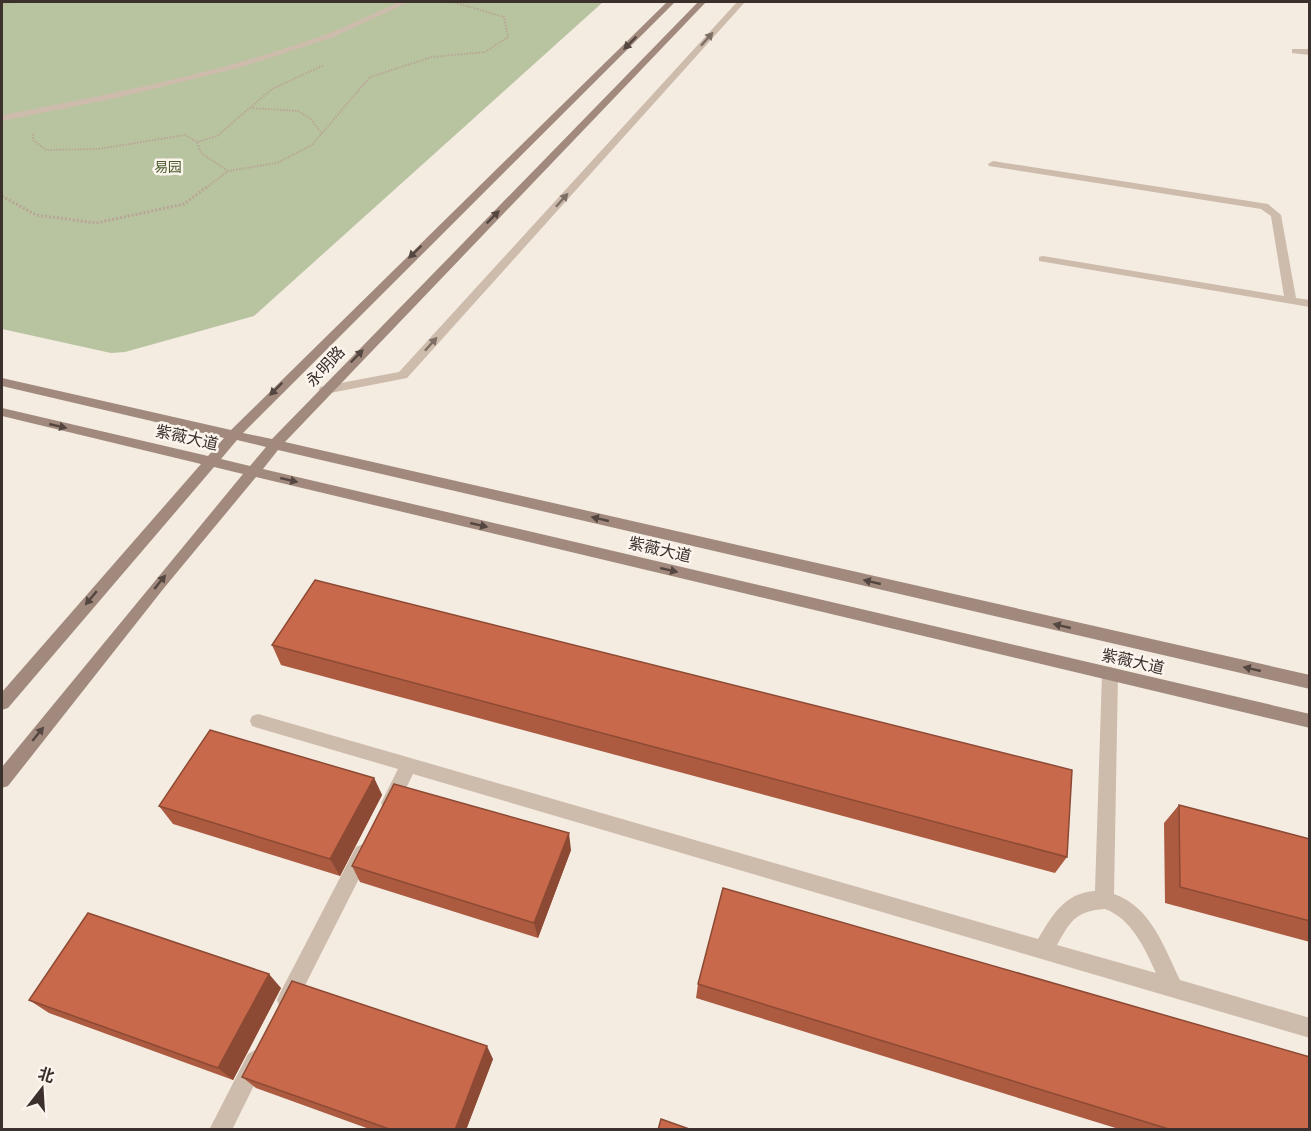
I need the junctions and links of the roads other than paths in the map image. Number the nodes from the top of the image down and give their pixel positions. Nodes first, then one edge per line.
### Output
1 (405, 2) edge
2 (671, 2) edge
3 (702, 2) edge
4 (741, 2) edge
5 (1295, 51) dead end
6 (1310, 52) edge
7 (2, 118) edge
8 (993, 164) dead end
9 (1043, 259) dead end
10 (1291, 301) junction
11 (1310, 304) edge
12 (2, 382) edge
13 (325, 390) junction
14 (2, 412) edge
15 (233, 435) junction
16 (275, 445) junction
17 (210, 462) junction
18 (252, 471) junction
19 (1110, 674) junction
20 (1310, 682) edge
21 (2, 703) edge
22 (258, 721) dead end
23 (1310, 721) edge
24 (409, 765) junction
25 (2, 780) edge
26 (382, 818) edge
27 (371, 838) edge
28 (1104, 900) junction
29 (1043, 950) junction
30 (1173, 987) junction
31 (279, 1015) edge
32 (1310, 1028) edge
33 (263, 1046) edge
34 (220, 1130) edge

1 - 7 street
2 -> 15 street, 永明路
13 -> 3 street, 永明路
13 -> 4 street
5 - 6 street
8 - 10 street
9 - 10 street
10 - 11 street
12 - 15 street, 紫薇大道
13 - 16 street, 永明路
14 -> 17 street, 紫薇大道
15 - 16 street, 紫薇大道
15 - 17 street, 永明路
16 - 18 street, 永明路
20 -> 16 street, 紫薇大道
17 - 18 street, 紫薇大道
17 -> 21 street, 永明路
18 -> 19 street, 紫薇大道
25 -> 18 street, 永明路
19 - 23 street, 紫薇大道
19 - 28 street
22 - 24 street
24 - 26 street
24 - 29 street
27 - 31 street
28 - 29 street
28 - 30 street
29 - 30 street
30 - 32 street
33 - 34 street

